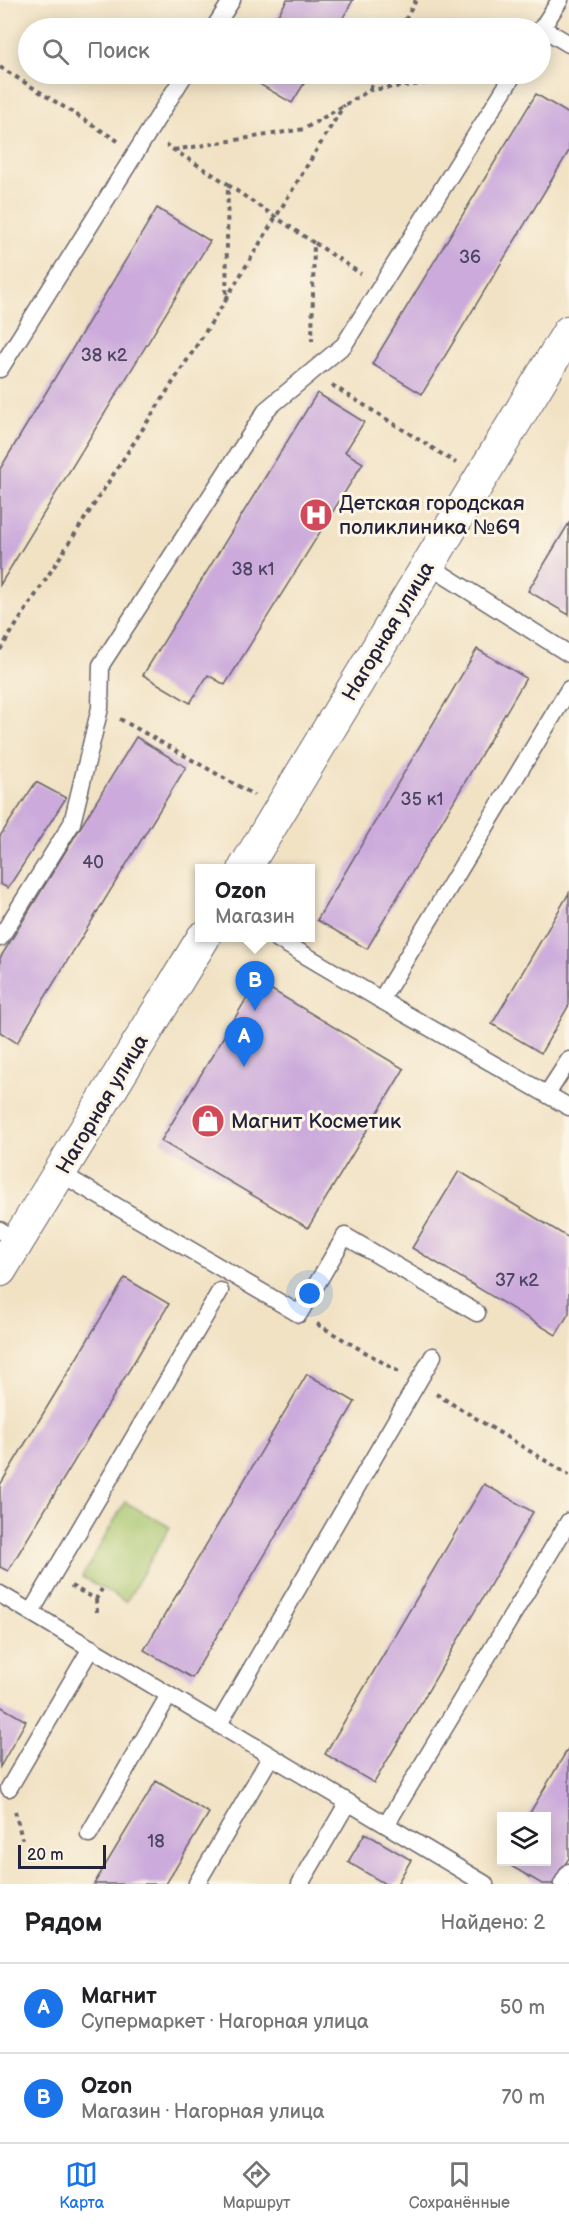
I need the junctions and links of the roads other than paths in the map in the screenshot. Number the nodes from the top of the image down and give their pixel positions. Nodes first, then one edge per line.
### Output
1 (232, 0) edge
2 (560, 0) edge
3 (220, 18) edge
4 (549, 18) edge
5 (551, 35) edge
6 (569, 44) edge
7 (179, 84) edge
8 (508, 84) edge
9 (569, 332) edge
10 (0, 369) edge
11 (428, 565) junction
12 (569, 654) edge
13 (569, 689) edge
14 (248, 864) edge
15 (0, 938) edge
16 (201, 942) edge
17 (283, 942) edge
18 (381, 1000) junction
19 (569, 1060) edge
20 (547, 1094) junction
21 (569, 1107) edge
22 (60, 1173) junction
23 (9, 1236) edge
24 (0, 1270) edge
25 (220, 1291) dead end
26 (477, 1313) dead end
27 (433, 1356) dead end
28 (569, 1521) edge
29 (0, 1594) edge
30 (31, 1612) junction
31 (91, 1648) junction
32 (169, 1695) junction
33 (219, 1724) junction
34 (271, 1756) junction
35 (9, 1788) road end
36 (348, 1802) junction
37 (386, 1825) junction
38 (89, 1834) dead end
39 (569, 1872) edge
40 (197, 1883) edge
41 (483, 1883) edge
42 (300, 1884) edge
43 (562, 1884) edge

1 - 3 lane
2 - 4 lane
5 - 6 lane
7 - 10 lane
8 - 15 lane
9 - 11 street, Нагорная улица
11 - 12 lane
11 - 14 street, Нагорная улица
13 - 18 lane
16 - 22 street, Нагорная улица
17 - 18 lane
18 - 20 lane
19 - 20 lane
20 - 21 lane
22 - 23 street, Нагорная улица
22 - 26 lane
23 - 24 street, Нагорная улица
25 - 30 lane
27 - 33 lane
28 - 37 lane
29 - 30 lane
30 - 31 lane
31 - 32 lane
31 - 35 lane
32 - 33 lane
32 - 38 lane
33 - 34 lane
34 - 36 lane
34 - 40 lane
36 - 37 lane
36 - 42 lane
37 - 41 lane
39 - 43 lane

